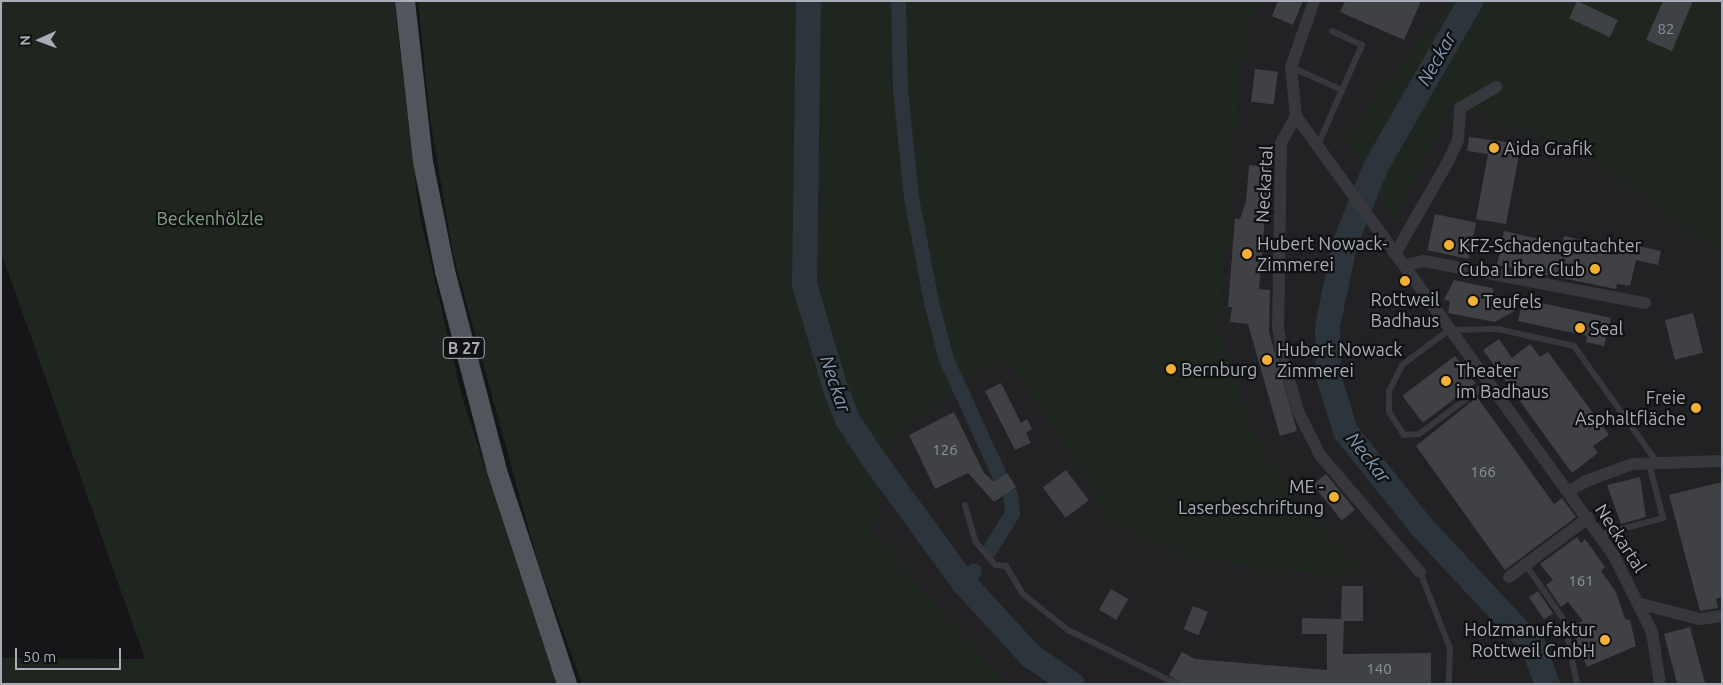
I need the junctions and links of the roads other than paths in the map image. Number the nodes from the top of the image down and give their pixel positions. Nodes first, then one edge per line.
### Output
1 (405, 1) edge
2 (1314, 1) edge
3 (1332, 31) dead end
4 (1291, 67) junction
5 (1496, 87) dead end
6 (1342, 90) junction
7 (1296, 116) junction
8 (1317, 148) junction
9 (1395, 254) junction
10 (1404, 265) junction
11 (1645, 303) dead end
12 (1449, 330) junction
13 (1488, 383) junction
14 (1652, 461) junction
15 (1722, 461) edge
16 (1568, 492) junction
17 (965, 505) dead end
18 (1588, 518) junction
19 (1599, 535) junction
20 (1526, 565) junction
21 (1420, 572) joint
22 (1509, 577) dead end
23 (1641, 604) junction
24 (1722, 616) edge
25 (567, 684) edge
26 (1177, 684) edge
27 (1449, 684) edge
28 (1577, 684) edge
29 (1660, 684) edge

1 - 25 main road, B 27
2 - 4 street, Neckartal
3 - 6 lane
4 - 6 lane
4 - 7 street, Neckartal
5 - 9 street
6 - 8 lane
7 - 8 street, Neckartal
7 - 21 street, Neckartal
8 - 9 street, Neckartal
9 - 10 street, Neckartal
10 - 11 street
10 - 12 street, Neckartal
12 - 13 street, Neckartal
12 - 13 lane
12 - 14 lane
13 - 16 street, Neckartal
14 - 15 street, Neckartal
14 - 16 street, Neckartal
14 - 19 lane
16 - 18 street, Neckartal
17 - 26 lane
18 - 19 street, Neckartal
18 - 20 street
19 - 23 street, Neckartal
20 - 22 street
20 - 28 lane
21 - 27 lane
23 - 24 street
23 - 29 street, Neckartal

